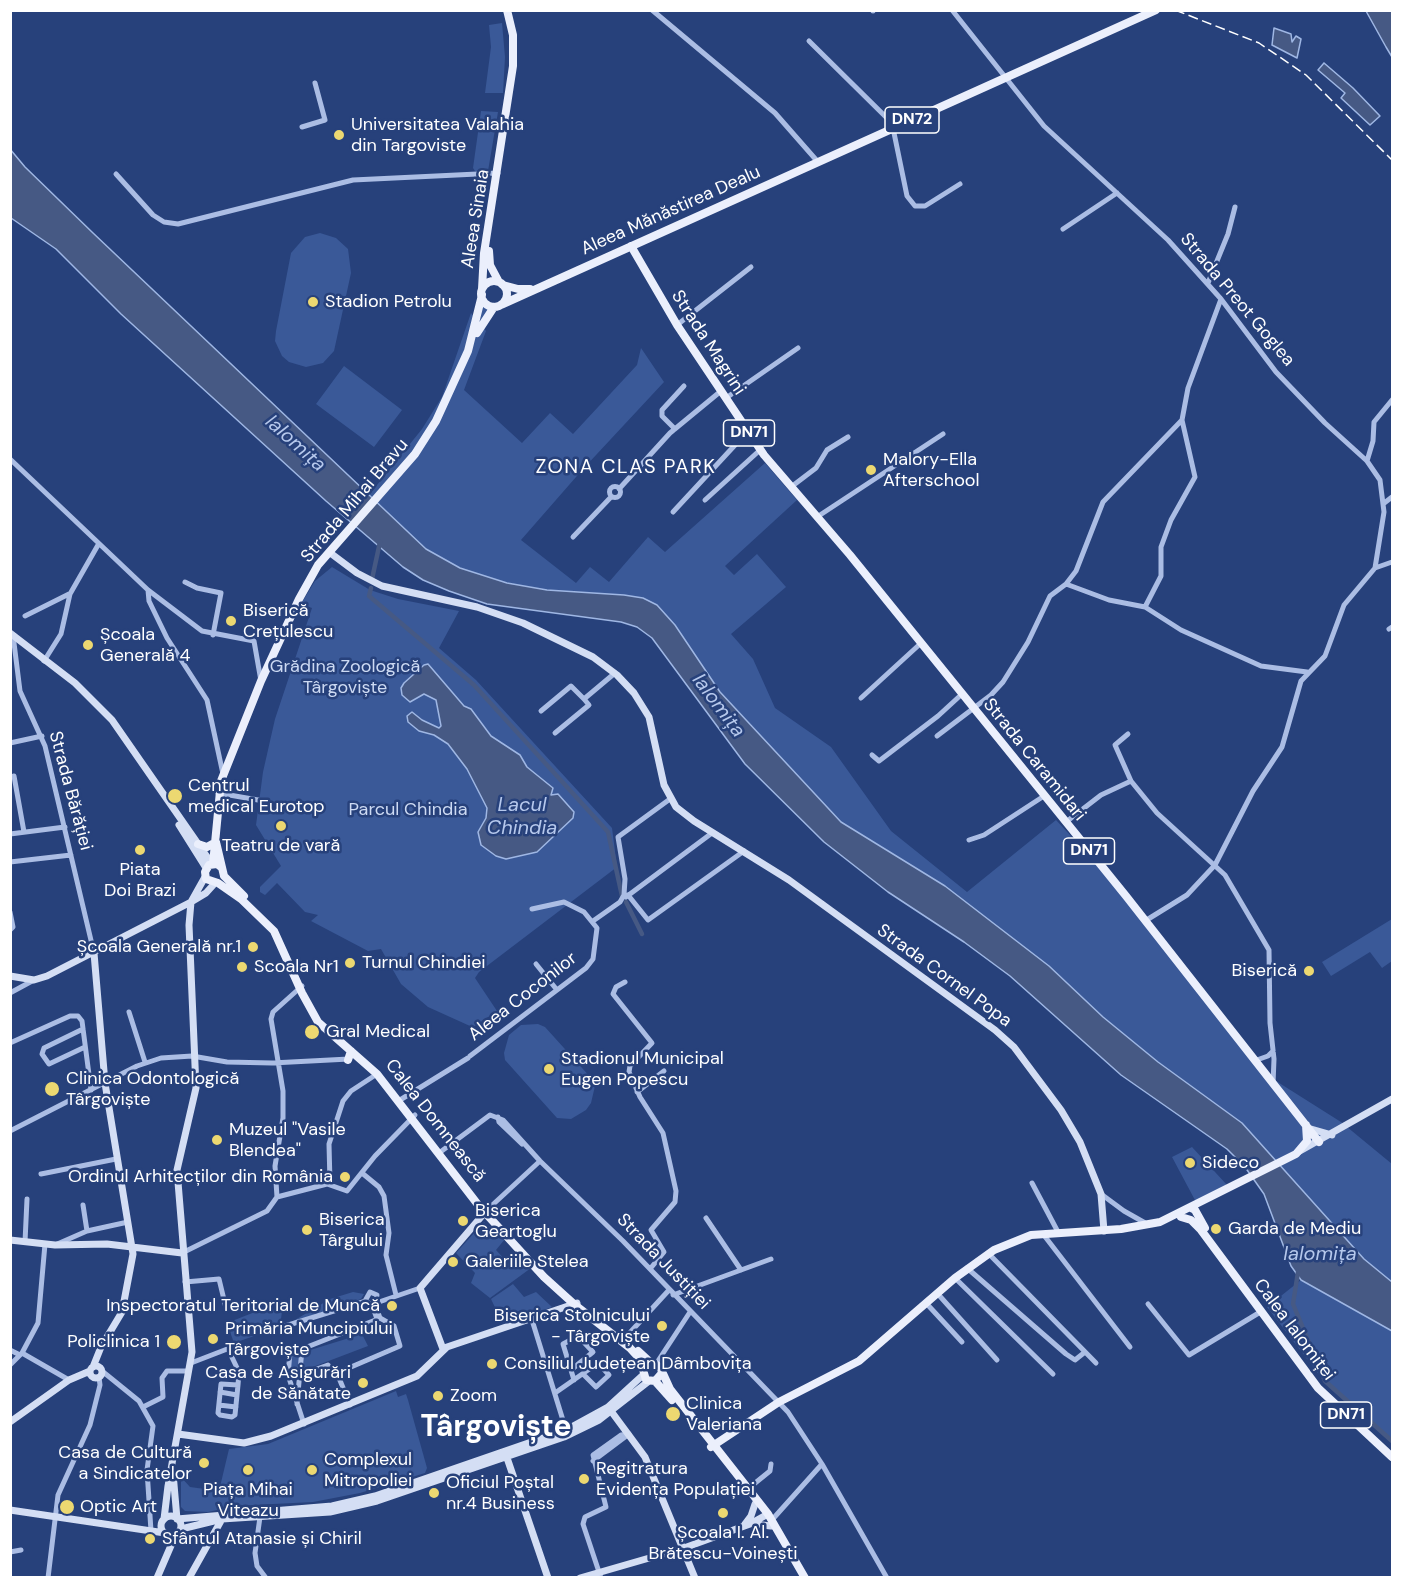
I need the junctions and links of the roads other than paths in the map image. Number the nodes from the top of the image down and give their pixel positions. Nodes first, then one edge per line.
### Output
1 (509, 10) edge
2 (652, 10) edge
3 (952, 10) edge
4 (1156, 10) edge
5 (809, 41) dead end
6 (1006, 78) junction
7 (315, 83) dead end
8 (302, 126) dead end
9 (895, 128) junction
10 (818, 162) junction
11 (498, 173) junction
12 (116, 174) dead end
13 (960, 184) dead end
14 (1117, 193) junction
15 (1235, 207) dead end
16 (1063, 229) dead end
17 (631, 246) junction
18 (751, 267) dead end
19 (501, 283) junction
20 (1208, 283) junction
21 (537, 287) junction
22 (482, 292) junction
23 (1221, 299) junction
24 (503, 304) junction
25 (494, 307) junction
26 (677, 325) junction
27 (798, 348) dead end
28 (468, 351) junction
29 (684, 386) dead end
30 (724, 394) junction
31 (1392, 400) edge
32 (1182, 420) junction
33 (675, 429) junction
34 (748, 431) junction
35 (943, 434) dead end
36 (848, 437) dead end
37 (760, 450) junction
38 (10, 459) edge
39 (1366, 461) junction
40 (791, 487) junction
41 (1392, 497) edge
42 (705, 500) dead end
43 (1383, 504) junction
44 (673, 513) dead end
45 (818, 517) junction
46 (834, 536) joint
47 (573, 537) dead end
48 (98, 545) junction
49 (332, 554) junction
50 (1392, 562) edge
51 (1375, 568) junction
52 (185, 582) dead end
53 (1066, 584) junction
54 (148, 590) junction
55 (70, 594) junction
56 (1145, 607) junction
57 (25, 616) dead end
58 (213, 635) junction
59 (12, 636) edge
60 (920, 644) junction
61 (24, 647) junction
62 (14, 653) junction
63 (45, 660) junction
64 (1307, 672) junction
65 (615, 674) junction
66 (261, 681) junction
67 (962, 694) junction
68 (584, 699) junction
69 (861, 699) dead end
70 (973, 709) junction
71 (541, 711) dead end
72 (555, 733) dead end
73 (1128, 734) dead end
74 (42, 736) junction
75 (937, 736) dead end
76 (10, 743) edge
77 (872, 755) dead end
78 (231, 757) junction
79 (220, 758) junction
80 (224, 771) junction
81 (14, 776) dead end
82 (1131, 781) junction
83 (218, 793) junction
84 (1044, 796) junction
85 (670, 799) junction
86 (258, 800) dead end
87 (1066, 822) junction
88 (65, 827) junction
89 (24, 832) junction
90 (712, 833) junction
91 (10, 834) edge
92 (969, 840) dead end
93 (216, 842) junction
94 (196, 847) junction
95 (744, 851) junction
96 (71, 855) junction
97 (10, 862) edge
98 (1215, 865) junction
99 (209, 868) junction
100 (220, 878) junction
101 (628, 896) junction
102 (622, 900) junction
103 (191, 902) junction
104 (179, 908) junction
105 (532, 909) dead end
106 (10, 912) edge
107 (593, 921) junction
108 (1145, 921) junction
109 (189, 925) junction
110 (10, 930) edge
111 (94, 953) junction
112 (536, 964) dead end
113 (10, 976) edge
114 (34, 980) junction
115 (625, 982) dead end
116 (298, 989) junction
117 (557, 990) junction
118 (10, 993) edge
119 (129, 1012) dead end
120 (83, 1029) junction
121 (10, 1043) edge
122 (85, 1047) junction
123 (1273, 1051) junction
124 (355, 1053) junction
125 (196, 1056) junction
126 (348, 1060) joint
127 (1254, 1060) junction
128 (145, 1062) junction
129 (280, 1063) junction
130 (664, 1071) dead end
131 (377, 1074) junction
132 (105, 1083) junction
133 (1273, 1084) junction
134 (91, 1090) junction
135 (637, 1092) junction
136 (401, 1099) junction
137 (1392, 1099) edge
138 (414, 1116) junction
139 (1308, 1127) junction
140 (10, 1131) edge
141 (1332, 1135) junction
142 (1317, 1143) junction
143 (441, 1152) junction
144 (1296, 1154) junction
145 (116, 1159) junction
146 (540, 1161) junction
147 (362, 1173) junction
148 (41, 1174) dead end
149 (1032, 1183) dead end
150 (330, 1184) junction
151 (1101, 1194) junction
152 (277, 1197) junction
153 (27, 1199) dead end
154 (83, 1205) dead end
155 (1193, 1210) junction
156 (486, 1211) junction
157 (706, 1218) dead end
158 (492, 1220) junction
159 (128, 1222) junction
160 (476, 1222) junction
161 (1150, 1225) junction
162 (1201, 1226) junction
163 (87, 1231) junction
164 (1104, 1231) junction
165 (1058, 1232) junction
166 (1042, 1234) junction
167 (10, 1240) edge
168 (25, 1242) junction
169 (45, 1244) junction
170 (55, 1245) junction
171 (133, 1246) junction
172 (182, 1252) junction
173 (988, 1253) junction
174 (771, 1259) dead end
175 (967, 1268) junction
176 (650, 1269) junction
177 (741, 1270) junction
178 (955, 1278) junction
179 (185, 1282) junction
180 (420, 1288) junction
181 (671, 1292) junction
182 (937, 1293) junction
183 (397, 1294) junction
184 (377, 1296) junction
185 (252, 1301) dead end
186 (366, 1301) junction
187 (926, 1303) junction
188 (374, 1304) junction
189 (576, 1304) junction
190 (1148, 1305) dead end
191 (1263, 1310) junction
192 (690, 1312) junction
193 (378, 1319) junction
194 (532, 1320) junction
195 (282, 1327) dead end
196 (625, 1338) junction
197 (962, 1342) dead end
198 (235, 1346) dead end
199 (1130, 1347) dead end
200 (228, 1349) junction
201 (302, 1349) junction
202 (443, 1349) junction
203 (10, 1350) edge
204 (1085, 1352) junction
205 (21, 1354) junction
206 (997, 1360) dead end
207 (1096, 1363) dead end
208 (654, 1364) junction
209 (10, 1365) edge
210 (190, 1367) junction
211 (571, 1370) junction
212 (98, 1373) junction
213 (337, 1373) junction
214 (583, 1374) junction
215 (661, 1374) junction
216 (1053, 1374) dead end
217 (300, 1375) junction
218 (648, 1377) junction
219 (72, 1379) junction
220 (574, 1380) junction
221 (238, 1385) junction
222 (220, 1392) junction
223 (555, 1393) junction
224 (237, 1395) junction
225 (779, 1402) junction
226 (297, 1404) junction
227 (219, 1405) junction
228 (350, 1405) junction
229 (143, 1407) junction
230 (236, 1407) junction
231 (611, 1411) junction
232 (10, 1422) edge
233 (304, 1424) junction
234 (566, 1430) junction
235 (178, 1434) junction
236 (628, 1434) junction
237 (715, 1444) junction
238 (1392, 1451) edge
239 (505, 1454) junction
240 (1392, 1457) edge
241 (771, 1464) dead end
242 (822, 1464) junction
243 (172, 1468) junction
244 (747, 1489) junction
245 (755, 1504) junction
246 (177, 1507) junction
247 (10, 1510) edge
248 (55, 1515) junction
249 (200, 1516) junction
250 (260, 1517) junction
251 (177, 1519) junction
252 (222, 1520) junction
253 (769, 1522) junction
254 (196, 1524) junction
255 (164, 1528) junction
256 (741, 1528) junction
257 (151, 1531) junction
258 (178, 1532) junction
259 (212, 1535) junction
260 (684, 1548) junction
261 (21, 1550) dead end
262 (167, 1551) junction
263 (10, 1552) edge
264 (600, 1575) edge
265 (264, 1576) edge
266 (548, 1577) edge
267 (48, 1578) edge
268 (157, 1578) edge
269 (189, 1578) edge
270 (580, 1578) edge
271 (695, 1578) edge
272 (803, 1578) edge
273 (887, 1578) edge

1 - 11 main road, Aleea Sinaia
1 - 19 main road, Aleea Sinaia
2 - 10 street
3 - 6 street, Strada Preot Goglea
4 - 6 main road, Aleea Mănăstirea Dealu / DN72
5 - 9 street
6 - 9 main road, Aleea Mănăstirea Dealu / DN72
6 - 14 street, Strada Preot Goglea
7 - 8 street
9 - 10 main road, Aleea Mănăstirea Dealu / DN72
9 - 13 street
10 - 17 main road, Aleea Mănăstirea Dealu / DN72
11 - 12 street
11 - 22 main road, Aleea Sinaia
14 - 16 street
14 - 20 street, Strada Preot Goglea
15 - 20 street
17 - 21 main road, Aleea Mănăstirea Dealu
17 - 26 main road, Strada Magrini / DN71
18 - 26 street
19 - 21 main road, Aleea Mănăstirea Dealu
19 - 22 main road, Aleea Sinaia
19 - 24 main road, Aleea Sinaia
20 - 23 street, Strada Preot Goglea
21 - 24 main road, Aleea Mănăstirea Dealu
22 - 25 main road, Aleea Sinaia
22 - 28 main road, Strada Mihai Bravu
23 - 32 street
23 - 39 street, Strada Preot Goglea
24 - 25 main road
25 - 28 main road, Strada Mihai Bravu
26 - 30 main road, Strada Magrini / DN71
27 - 30 street
28 - 49 main road, Strada Mihai Bravu
29 - 33 street
30 - 33 street
30 - 34 main road, Strada Magrini / DN71
31 - 39 street
32 - 53 street
32 - 56 street
33 - 47 street
34 - 37 main road, Strada Magrini / DN71
34 - 44 street
35 - 45 street
36 - 40 street
37 - 40 main road, Strada Magrini / DN71
37 - 42 street
38 - 48 street
39 - 43 street, Strada Preot Goglea
40 - 45 main road, Strada Magrini / DN71
41 - 43 street
43 - 51 street, Strada Preot Goglea
45 - 46 main road, Strada Magrini / DN71
46 - 60 main road, Strada Caramidari / DN71
48 - 54 street
48 - 55 street
49 - 65 main road, Strada Cornel Popa
49 - 66 main road, Strada Mihai Bravu
50 - 51 street
51 - 64 street, Strada Preot Goglea
52 - 58 street
53 - 56 street
53 - 70 street
54 - 58 street
54 - 79 street
55 - 57 street
55 - 63 street
56 - 64 street
58 - 66 street
59 - 61 main road
59 - 62 street, Strada Bărăției
59 - 63 main road, Calea Domnească
60 - 67 main road, Strada Caramidari / DN71
60 - 69 street
61 - 62 street
61 - 63 main road
62 - 74 street, Strada Bărăției
63 - 94 main road, Calea Domnească
64 - 98 street, Strada Preot Goglea
65 - 68 street
65 - 85 main road, Strada Cornel Popa
66 - 78 main road, Strada Mihai Bravu
67 - 70 main road, Strada Caramidari / DN71
67 - 77 street
68 - 71 street
68 - 72 street
70 - 75 street
70 - 84 main road, Strada Caramidari / DN71
73 - 82 street
74 - 76 street
74 - 88 street, Strada Bărăției
78 - 79 main road
78 - 80 main road, Strada Mihai Bravu
79 - 80 street
80 - 83 main road, Strada Mihai Bravu
81 - 89 street
82 - 87 street
82 - 98 street
83 - 86 street
83 - 93 main road, Strada Mihai Bravu
84 - 87 main road, Strada Caramidari / DN71
84 - 92 street
85 - 90 main road, Strada Cornel Popa
85 - 102 street
87 - 108 main road, Strada Caramidari / DN71
88 - 89 street
88 - 96 street, Strada Bărăției
89 - 91 street
90 - 95 main road, Strada Cornel Popa
90 - 101 street
93 - 94 main road
93 - 99 main road
93 - 100 main road
94 - 99 main road, Calea Domnească
95 - 101 street
95 - 151 main road, Strada Cornel Popa
96 - 97 street
96 - 111 street, Strada Bărăției
98 - 108 street, Strada Preot Goglea
98 - 123 street
99 - 100 main road, Calea Domnească
99 - 100 main road, Calea Domnească
99 - 103 main road
100 - 103 main road
100 - 116 main road, Calea Domnească
100 - 116 main road, Calea Domnească
101 - 102 street
102 - 107 street
103 - 104 main road
103 - 109 main road
104 - 109 main road
104 - 111 main road
105 - 107 street
106 - 110 street
107 - 117 street, Aleea Coconilor
108 - 127 main road, Strada Caramidari / DN71
109 - 125 main road
111 - 114 main road
111 - 132 main road
112 - 117 street
113 - 114 main road
114 - 118 street
115 - 135 street
116 - 124 main road, Calea Domnească
116 - 124 main road, Calea Domnească
116 - 129 street
117 - 136 street, Aleea Coconilor
119 - 128 street
120 - 121 street
120 - 122 street
120 - 122 street
122 - 134 street
123 - 127 street
123 - 133 street
124 - 126 main road
124 - 131 main road, Calea Domnească
124 - 136 main road, Calea Domnească
125 - 128 street
125 - 129 street
125 - 172 main road
126 - 129 street
127 - 133 main road, DN71
128 - 132 street
129 - 152 street
130 - 135 street
131 - 136 main road, Calea Domnească
131 - 150 street
132 - 134 street
132 - 145 main road
133 - 139 main road
134 - 140 street
135 - 176 street
136 - 138 main road, Calea Domnească
137 - 141 main road
138 - 143 main road, Calea Domnească
138 - 147 street
139 - 141 main road
139 - 142 main road
139 - 144 main road
141 - 142 main road
142 - 144 main road
143 - 146 street, Strada Justiției
143 - 156 main road, Calea Domnească
144 - 155 main road
145 - 148 street
145 - 159 main road
146 - 156 street
146 - 176 street, Strada Justiției
147 - 150 street
147 - 183 street
149 - 165 street
150 - 152 street
151 - 161 street
151 - 164 main road, Strada Cornel Popa
152 - 172 street
153 - 168 street
154 - 163 street
155 - 161 main road
155 - 162 main road
155 - 162 main road, Calea Ialomiței
156 - 158 main road, Calea Domnească
156 - 160 main road
156 - 189 main road, Calea Domnească
157 - 177 street
158 - 160 main road
158 - 189 main road, Calea Domnească
159 - 163 street
159 - 171 main road
160 - 180 main road
161 - 164 main road
162 - 191 main road, Calea Ialomiței / DN71
163 - 170 street
164 - 165 main road
165 - 166 main road
166 - 173 main road
166 - 199 street
167 - 168 main road
168 - 169 main road
169 - 170 main road
169 - 205 street
170 - 171 main road
171 - 172 main road
171 - 212 main road
172 - 179 main road
173 - 175 main road
173 - 204 street
174 - 177 street
175 - 178 main road
175 - 204 street
176 - 181 street, Strada Justiției
177 - 181 street
178 - 182 main road
178 - 216 street
179 - 185 street
179 - 210 main road
180 - 183 street
180 - 202 main road
181 - 192 street, Strada Justiției
181 - 196 street
182 - 187 main road
182 - 206 street
183 - 184 street
183 - 188 street
184 - 186 street
184 - 188 street
186 - 188 street
186 - 195 street
187 - 197 street
187 - 225 main road
188 - 193 street
189 - 194 main road
189 - 196 main road, Calea Domnească
189 - 218 main road, Calea Domnească
190 - 191 street
191 - 238 main road, Calea Ialomiței / DN71
191 - 240 main road, Calea Ialomiței / DN71
192 - 208 street
192 - 225 street, Strada Justiției
193 - 201 street
193 - 213 street
194 - 202 main road
194 - 223 street
196 - 208 main road, Calea Domnească
198 - 200 street
200 - 210 street
200 - 221 street
201 - 217 street
201 - 226 street
202 - 228 main road
203 - 205 street
204 - 207 street
205 - 209 street
205 - 219 street
208 - 215 main road, Calea Domnească
208 - 218 main road
210 - 229 street
210 - 235 main road
211 - 211 street
211 - 220 street
212 - 219 main road
212 - 229 street
212 - 248 street
213 - 217 street
213 - 228 street
214 - 214 street
214 - 220 street
215 - 218 main road
215 - 237 main road
217 - 226 street
218 - 231 main road
218 - 234 main road
218 - 237 main road, Calea Domnească
219 - 232 main road
220 - 223 street
221 - 222 street
221 - 224 street
222 - 224 street
222 - 227 street
223 - 234 street
224 - 230 street
225 - 237 main road
225 - 242 street, Strada Justiției
226 - 233 street
227 - 230 street
227 - 230 street
228 - 233 main road
229 - 257 street
231 - 236 main road
231 - 239 main road
233 - 235 main road
234 - 239 main road
235 - 243 main road
236 - 260 main road
236 - 264 street
237 - 244 main road, Calea Domnească
237 - 244 main road, Calea Domnească
239 - 249 main road
239 - 250 main road
239 - 266 main road
241 - 244 street
242 - 253 street
242 - 273 street, Strada Justiției
243 - 246 main road
243 - 255 main road
244 - 245 main road
244 - 253 main road, Calea Domnească
245 - 253 main road
245 - 256 main road
246 - 249 main road
246 - 251 main road
247 - 248 main road
248 - 257 main road
248 - 267 street
249 - 251 main road
250 - 252 main road
250 - 265 street
251 - 255 main road
251 - 258 main road
252 - 254 main road
252 - 259 main road
253 - 256 main road
253 - 272 main road, Calea Domnească
254 - 258 main road
254 - 259 main road
255 - 257 main road
255 - 258 main road
255 - 262 main road
256 - 260 main road
258 - 262 main road
259 - 269 main road
260 - 264 main road
260 - 271 main road
261 - 263 street
262 - 268 main road
264 - 270 main road

